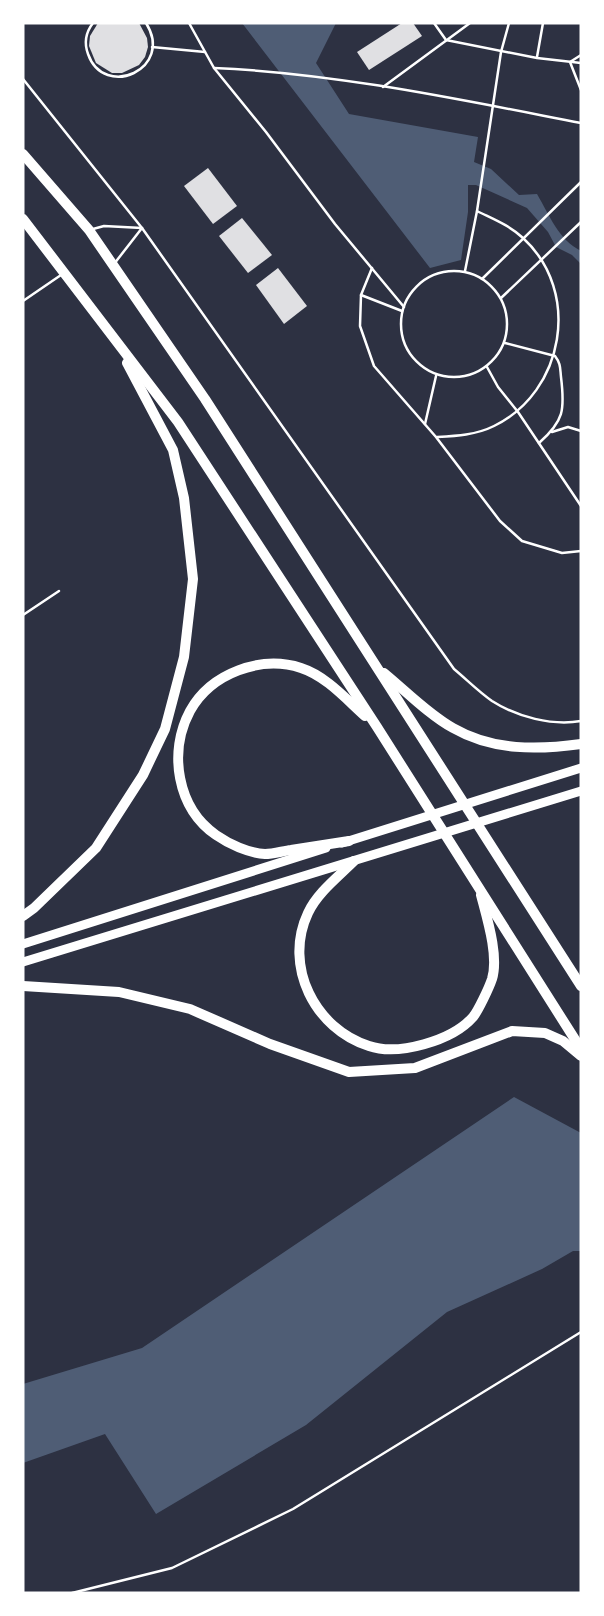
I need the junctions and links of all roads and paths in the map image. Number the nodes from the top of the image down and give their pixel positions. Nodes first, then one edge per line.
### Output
1 (93, 23) edge
2 (146, 23) edge
3 (189, 23) edge
4 (434, 23) edge
5 (470, 23) edge
6 (509, 23) edge
7 (543, 23) edge
8 (446, 40) junction
9 (152, 47) junction
10 (205, 52) junction
11 (501, 52) junction
12 (581, 55) edge
13 (537, 58) junction
14 (570, 62) junction
15 (581, 63) edge
16 (214, 68) junction
17 (23, 79) edge
18 (382, 88) junction
19 (581, 90) edge
20 (493, 106) junction
21 (581, 123) edge
22 (23, 153) edge
23 (581, 182) edge
24 (477, 211) junction
25 (23, 219) edge
26 (581, 222) edge
27 (142, 228) junction
28 (89, 230) junction
29 (524, 238) junction
30 (541, 259) junction
31 (114, 265) junction
32 (372, 268) junction
33 (465, 272) junction
34 (64, 273) junction
35 (482, 279) junction
36 (361, 295) junction
37 (501, 298) junction
38 (23, 301) edge
39 (403, 309) junction
40 (110, 332) junction
41 (505, 343) junction
42 (555, 356) junction
43 (487, 367) junction
44 (437, 375) junction
45 (518, 412) junction
46 (425, 424) junction
47 (581, 431) edge
48 (552, 432) junction
49 (436, 437) junction
50 (539, 443) junction
51 (581, 506) edge
52 (581, 551) edge
53 (60, 591) dead end
54 (23, 615) edge
55 (375, 665) junction
56 (581, 721) edge
57 (377, 727) junction
58 (581, 744) edge
59 (581, 768) edge
60 (581, 791) edge
61 (349, 841) junction
62 (354, 861) junction
63 (478, 885) junction
64 (23, 916) edge
65 (23, 944) edge
66 (23, 962) edge
67 (23, 986) edge
68 (581, 986) edge
69 (581, 1049) edge
70 (581, 1056) edge
71 (581, 1332) edge
72 (72, 1593) edge

1 - 9 path
2 - 9 path
3 - 10 path
4 - 8 path
5 - 8 path
6 - 11 path
7 - 13 path
8 - 11 path
8 - 18 path
9 - 10 path
10 - 16 path
11 - 13 path
11 - 20 path
12 - 14 path
13 - 14 path
14 - 15 path
14 - 19 path
16 - 18 path
16 - 32 path
17 - 27 lane
18 - 20 path
20 - 21 path
20 - 24 path
22 - 28 highway
23 - 29 path
24 - 29 path
24 - 33 path
25 - 34 highway
26 - 30 path
27 - 28 lane
27 - 31 lane
27 - 56 lane
28 - 31 highway
29 - 30 path
29 - 35 path
30 - 37 path
30 - 42 path
31 - 55 highway
32 - 36 path
32 - 39 path
33 - 35 path
33 - 39 path
34 - 38 lane
34 - 40 highway
35 - 37 path
36 - 39 path
36 - 46 path
37 - 41 path
39 - 44 path
40 - 57 highway
40 - 64 highway
41 - 42 path
41 - 43 path
42 - 45 path
42 - 48 path
43 - 44 path
43 - 45 path
44 - 46 path
45 - 49 path
45 - 50 path
46 - 49 path
47 - 48 path
48 - 50 path
49 - 52 path
50 - 51 path
53 - 54 lane
55 - 58 highway
55 - 68 highway
57 - 61 highway
57 - 63 highway
59 - 61 main road
60 - 62 main road
61 - 65 main road
62 - 63 highway
62 - 66 main road
63 - 69 highway
67 - 70 highway
71 - 72 lane

